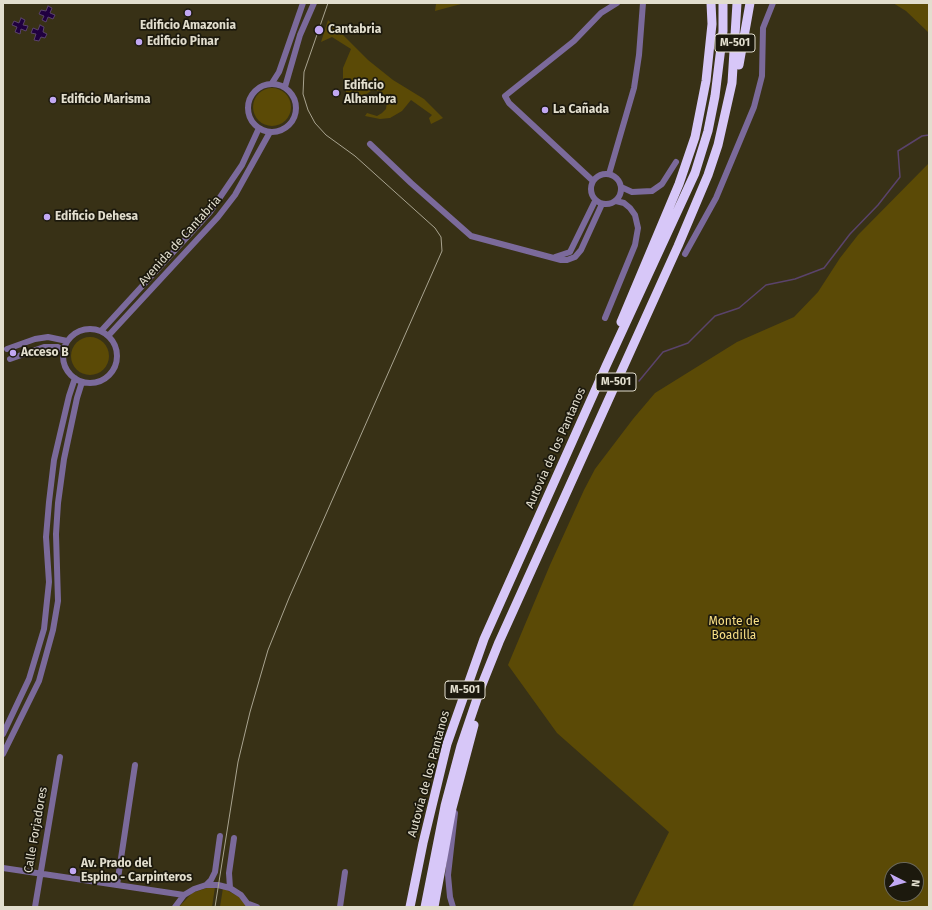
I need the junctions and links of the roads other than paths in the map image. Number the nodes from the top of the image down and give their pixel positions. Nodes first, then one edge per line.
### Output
1 (303, 3) edge
2 (314, 3) edge
3 (617, 3) edge
4 (643, 3) edge
5 (711, 3) edge
6 (723, 3) edge
7 (737, 3) edge
8 (750, 3) edge
9 (773, 3) edge
10 (272, 83) junction
11 (732, 83) junction
12 (285, 87) junction
13 (259, 128) junction
14 (270, 132) junction
15 (370, 144) dead end
16 (676, 162) dead end
17 (609, 174) junction
18 (593, 181) junction
19 (621, 187) junction
20 (595, 200) junction
21 (616, 201) junction
22 (602, 204) junction
23 (685, 254) dead end
24 (554, 258) junction
25 (605, 318) dead end
26 (101, 331) junction
27 (108, 336) junction
28 (67, 341) junction
29 (7, 349) dead end
30 (63, 351) junction
31 (10, 359) dead end
32 (606, 366) junction
33 (75, 378) junction
34 (82, 382) junction
35 (486, 677) junction
36 (3, 734) edge
37 (468, 748) junction
38 (3, 754) edge
39 (60, 757) dead end
40 (135, 765) dead end
41 (220, 836) dead end
42 (234, 838) dead end
43 (3, 868) edge
44 (345, 872) dead end
45 (40, 873) junction
46 (117, 885) junction
47 (206, 885) junction
48 (230, 888) junction
49 (184, 895) junction
50 (250, 906) edge
51 (35, 907) edge
52 (175, 907) edge
53 (257, 907) edge
54 (340, 907) edge
55 (410, 907) edge
56 (424, 907) edge
57 (434, 907) edge
58 (453, 907) edge

1 - 10 street
2 - 12 street
3 - 18 street
4 - 17 street
5 - 32 highway
6 - 32 highway, Autovía de los Pantanos / M-501
7 - 11 highway, Autovía de los Pantanos / M-501
8 - 11 highway
9 - 23 street
10 - 12 street
10 - 13 street
11 - 35 highway, Autovía de los Pantanos / M-501
12 - 14 street
13 - 14 street
13 - 26 street, Avenida de Cantabria
14 - 27 street, Avenida de Cantabria
15 - 24 street
16 - 19 street
17 - 18 street
17 - 19 street
18 - 20 street
19 - 21 street
20 - 22 street
20 - 24 street
21 - 22 street
21 - 25 street
22 - 24 street
26 - 27 street
26 - 28 street
27 - 34 street
28 - 29 street
28 - 30 street
30 - 31 street
30 - 33 street
32 - 55 highway, Autovía de los Pantanos / M-501
33 - 34 street
33 - 36 street
34 - 38 street
35 - 37 highway
35 - 56 highway, Autovía de los Pantanos / M-501
37 - 57 highway
37 - 58 street
39 - 45 street, Calle Forjadores
40 - 46 street
41 - 47 street
42 - 48 street
43 - 45 street
44 - 54 street
45 - 46 street
45 - 51 street, Calle Forjadores
46 - 49 street
47 - 48 street
47 - 49 street
48 - 50 street
49 - 52 street
50 - 53 street

